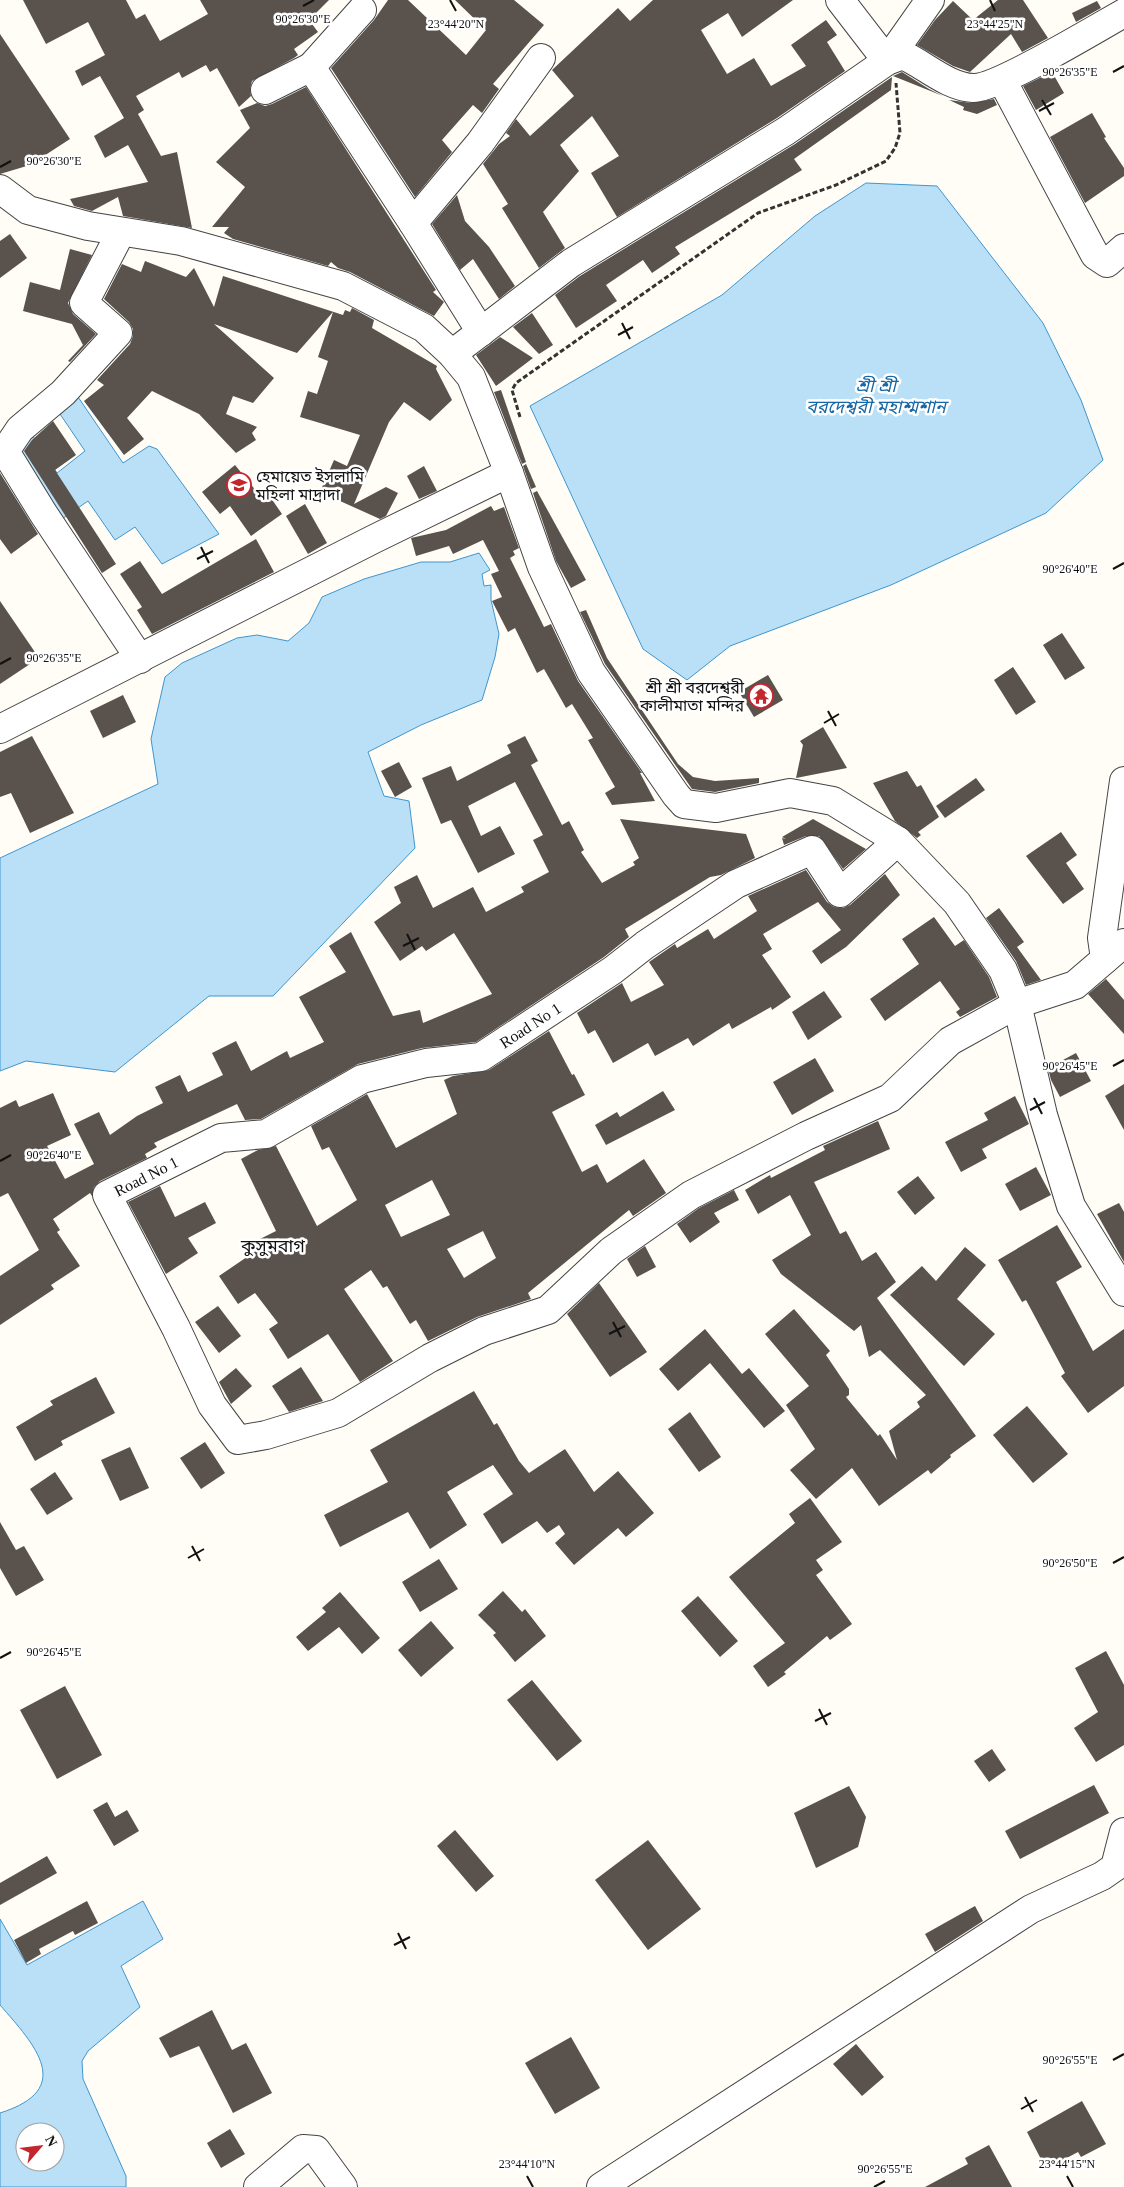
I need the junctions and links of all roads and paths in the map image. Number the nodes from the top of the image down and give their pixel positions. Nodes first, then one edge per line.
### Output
1 (840, 0) edge
2 (930, 0) edge
3 (362, 10) dead end
4 (1124, 13) edge
5 (541, 58) dead end
6 (887, 61) junction
7 (311, 67) junction
8 (1002, 80) junction
9 (265, 90) dead end
10 (0, 189) edge
11 (413, 223) junction
12 (121, 232) junction
13 (1124, 248) edge
14 (481, 332) junction
15 (452, 354) junction
16 (520, 417) dead end
17 (509, 473) junction
18 (140, 659) junction
19 (0, 729) edge
20 (1124, 781) edge
21 (898, 841) junction
22 (1114, 951) edge
23 (1018, 1004) junction
24 (1124, 1292) edge
25 (1124, 1832) edge
26 (258, 2187) edge
27 (343, 2187) edge
28 (600, 2187) edge

1 - 6 street
2 - 6 street
3 - 7 street
4 - 8 street
5 - 11 street
6 - 8 street
6 - 14 street
6 - 16 path
7 - 9 street
7 - 11 street
8 - 13 street
10 - 12 street
11 - 14 street
12 - 15 street
12 - 18 street
14 - 15 street
15 - 17 street
17 - 18 street
17 - 21 street
18 - 19 street
20 - 22 street
21 - 23 street
21 - 23 street, Road No 1
22 - 23 street
23 - 24 street
25 - 28 street
26 - 27 street

